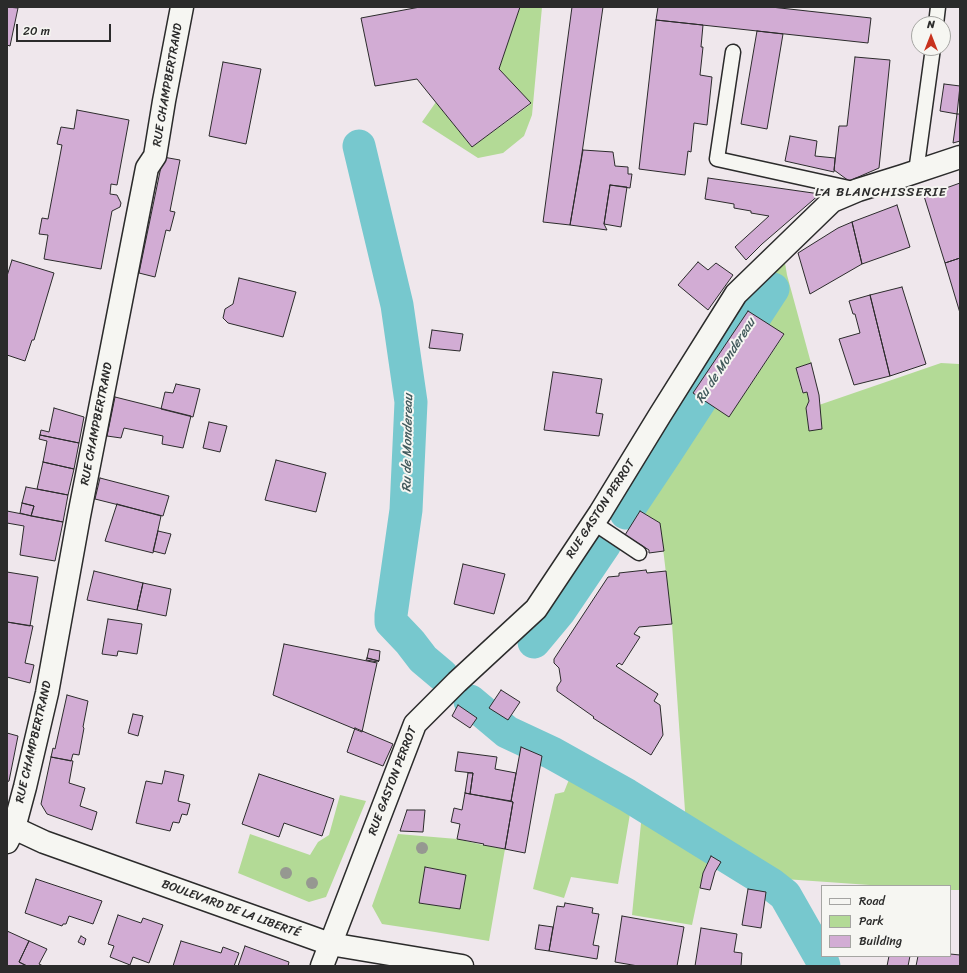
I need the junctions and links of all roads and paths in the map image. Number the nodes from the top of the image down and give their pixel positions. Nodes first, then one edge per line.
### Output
1 (182, 7) edge
2 (732, 52) dead end
3 (932, 56) edge
4 (960, 157) edge
5 (916, 172) junction
6 (858, 190) junction
7 (594, 523) junction
8 (639, 553) dead end
9 (9, 832) edge
10 (330, 944) junction
11 (322, 966) edge
12 (462, 966) edge

1 - 9 street, RUE CHAMPBERTRAND
2 - 6 lane
3 - 5 lane
4 - 5 street, RUE GASTON PERROT
5 - 6 street, RUE GASTON PERROT
6 - 7 street, RUE GASTON PERROT
7 - 8 lane
7 - 10 street, RUE GASTON PERROT
9 - 10 street, BOULEVARD DE LA LIBERTÉ
10 - 11 street, RUE GASTON PERROT
10 - 12 street, BOULEVARD DE LA LIBERTÉ

